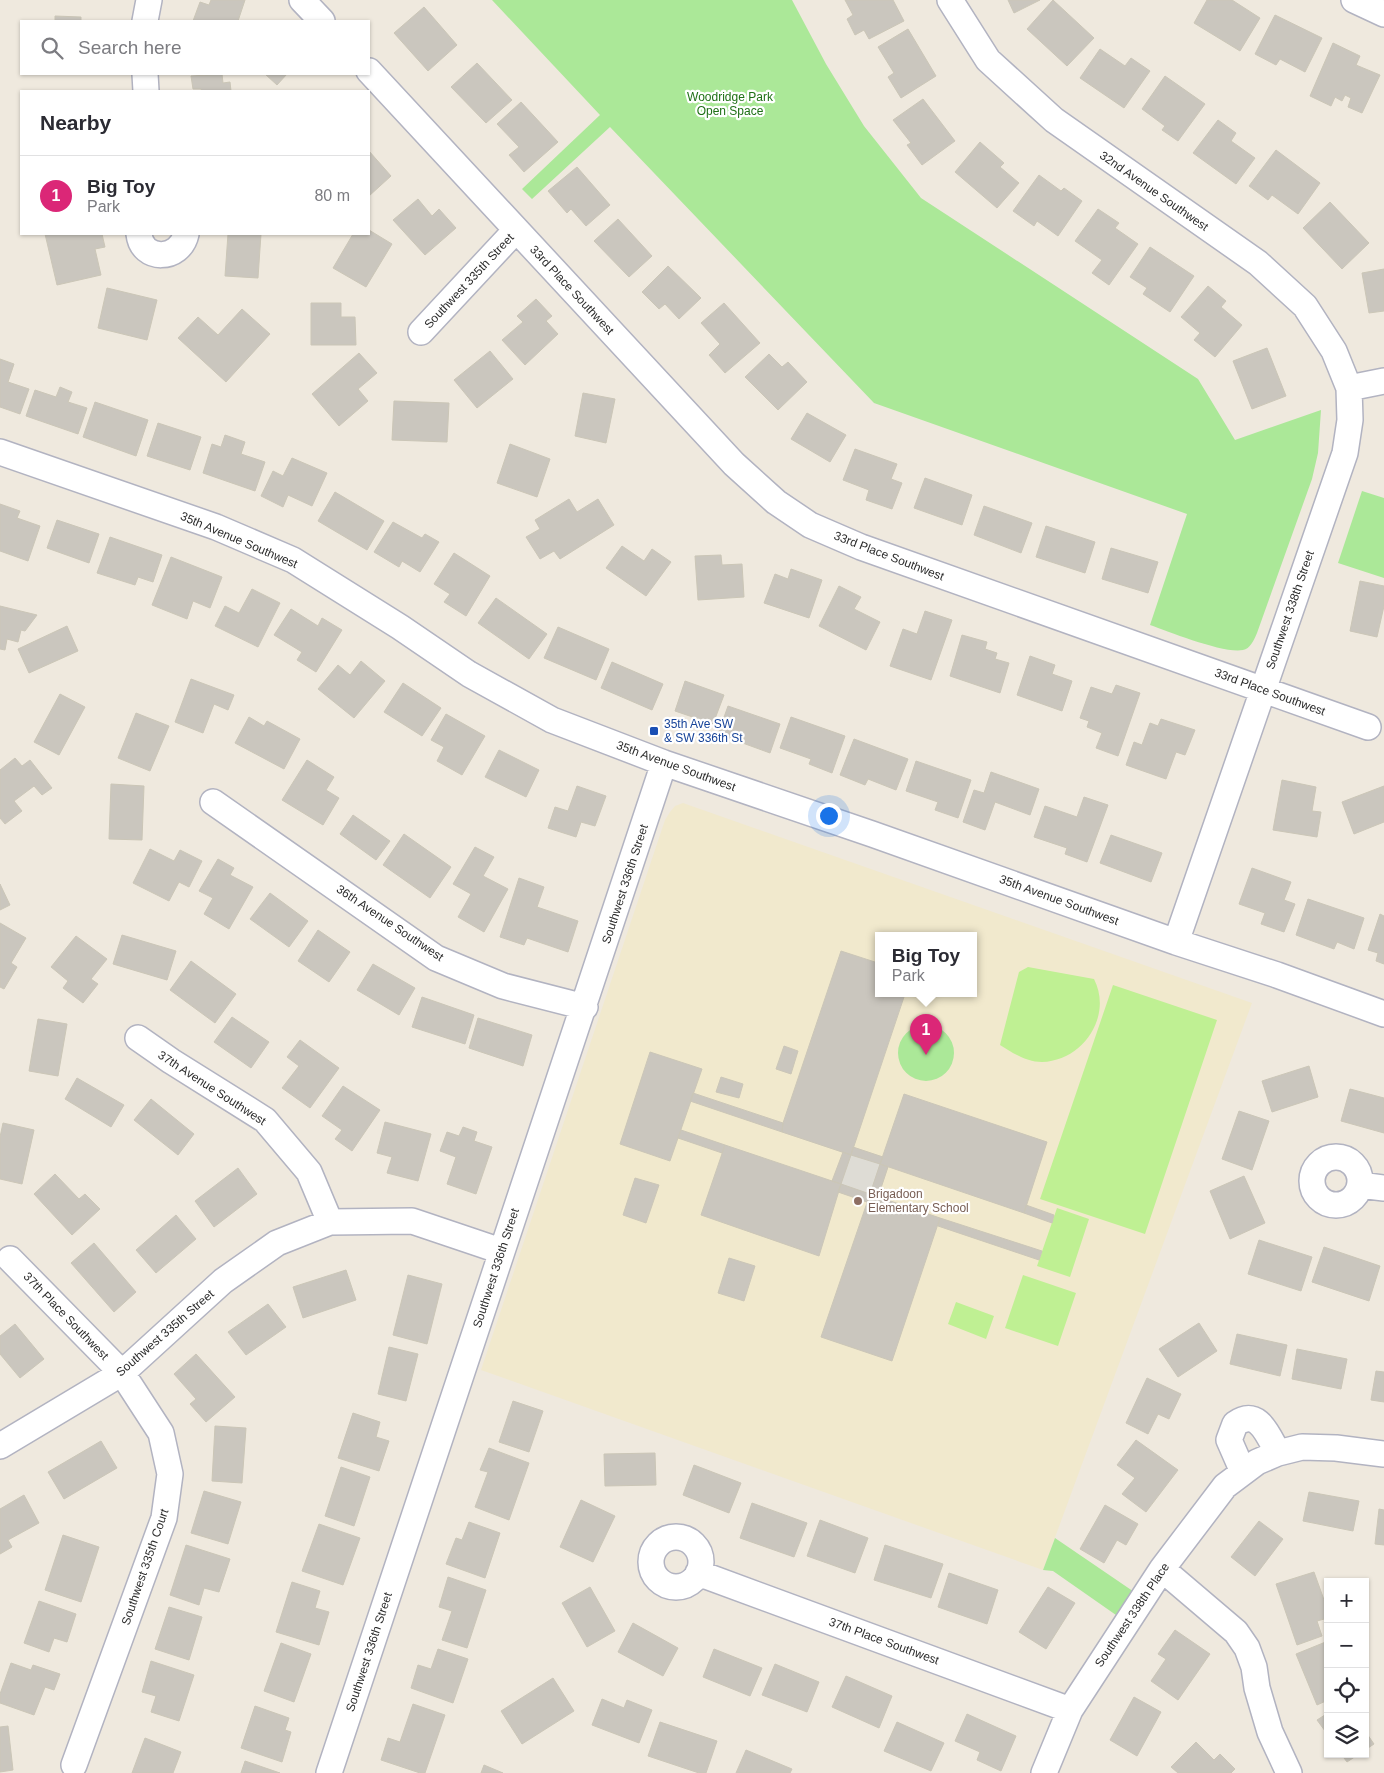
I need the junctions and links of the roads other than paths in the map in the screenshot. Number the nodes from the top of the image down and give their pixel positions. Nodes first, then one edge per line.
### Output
1 (149, 0) edge
2 (302, 0) edge
3 (950, 0) edge
4 (1354, 0) edge
5 (1384, 14) edge
6 (145, 20) edge
7 (321, 20) edge
8 (370, 72) edge
9 (145, 75) edge
10 (146, 90) edge
11 (516, 230) junction
12 (139, 235) edge
13 (186, 235) edge
14 (421, 332) dead end
15 (1384, 381) edge
16 (1349, 388) junction
17 (0, 452) edge
18 (1263, 688) junction
19 (1368, 727) dead end
20 (664, 763) junction
21 (213, 802) dead end
22 (1176, 942) junction
23 (584, 1007) junction
24 (1384, 1014) edge
25 (138, 1038) dead end
26 (1360, 1185) dead end
27 (1384, 1188) edge
28 (330, 1222) junction
29 (501, 1251) junction
30 (10, 1259) dead end
31 (122, 1373) junction
32 (0, 1446) edge
33 (1384, 1454) edge
34 (1259, 1462) junction
35 (1162, 1569) junction
36 (698, 1573) dead end
37 (1070, 1710) junction
38 (74, 1765) dead end
39 (329, 1773) edge
40 (1044, 1773) edge
41 (1289, 1773) edge

1 - 6 street
2 - 7 street
3 - 16 street, 32nd Avenue Southwest
4 - 5 street
8 - 11 street, 33rd Place Southwest
9 - 10 street
11 - 14 street, Southwest 335th Street
11 - 18 street, 33rd Place Southwest
12 - 13 street
15 - 16 street
16 - 18 street, Southwest 338th Street
17 - 20 street, 35th Avenue Southwest
18 - 19 street, 33rd Place Southwest
18 - 22 street, Southwest 338th Street
20 - 22 street, 35th Avenue Southwest
20 - 23 street, Southwest 336th Street
21 - 23 street, 36th Avenue Southwest
22 - 24 street, 35th Avenue Southwest
23 - 29 street, Southwest 336th Street
25 - 28 street, 37th Avenue Southwest
26 - 27 street
28 - 29 street
28 - 31 street, Southwest 335th Street
29 - 39 street, Southwest 336th Street
30 - 31 street, 37th Place Southwest
31 - 32 street, Southwest 335th Street
31 - 38 street, Southwest 335th Court
33 - 34 street
34 - 34 street
34 - 35 street, Southwest 338th Place
35 - 37 street, Southwest 338th Place
35 - 41 street
36 - 37 street, 37th Place Southwest
37 - 40 street, Southwest 338th Place

